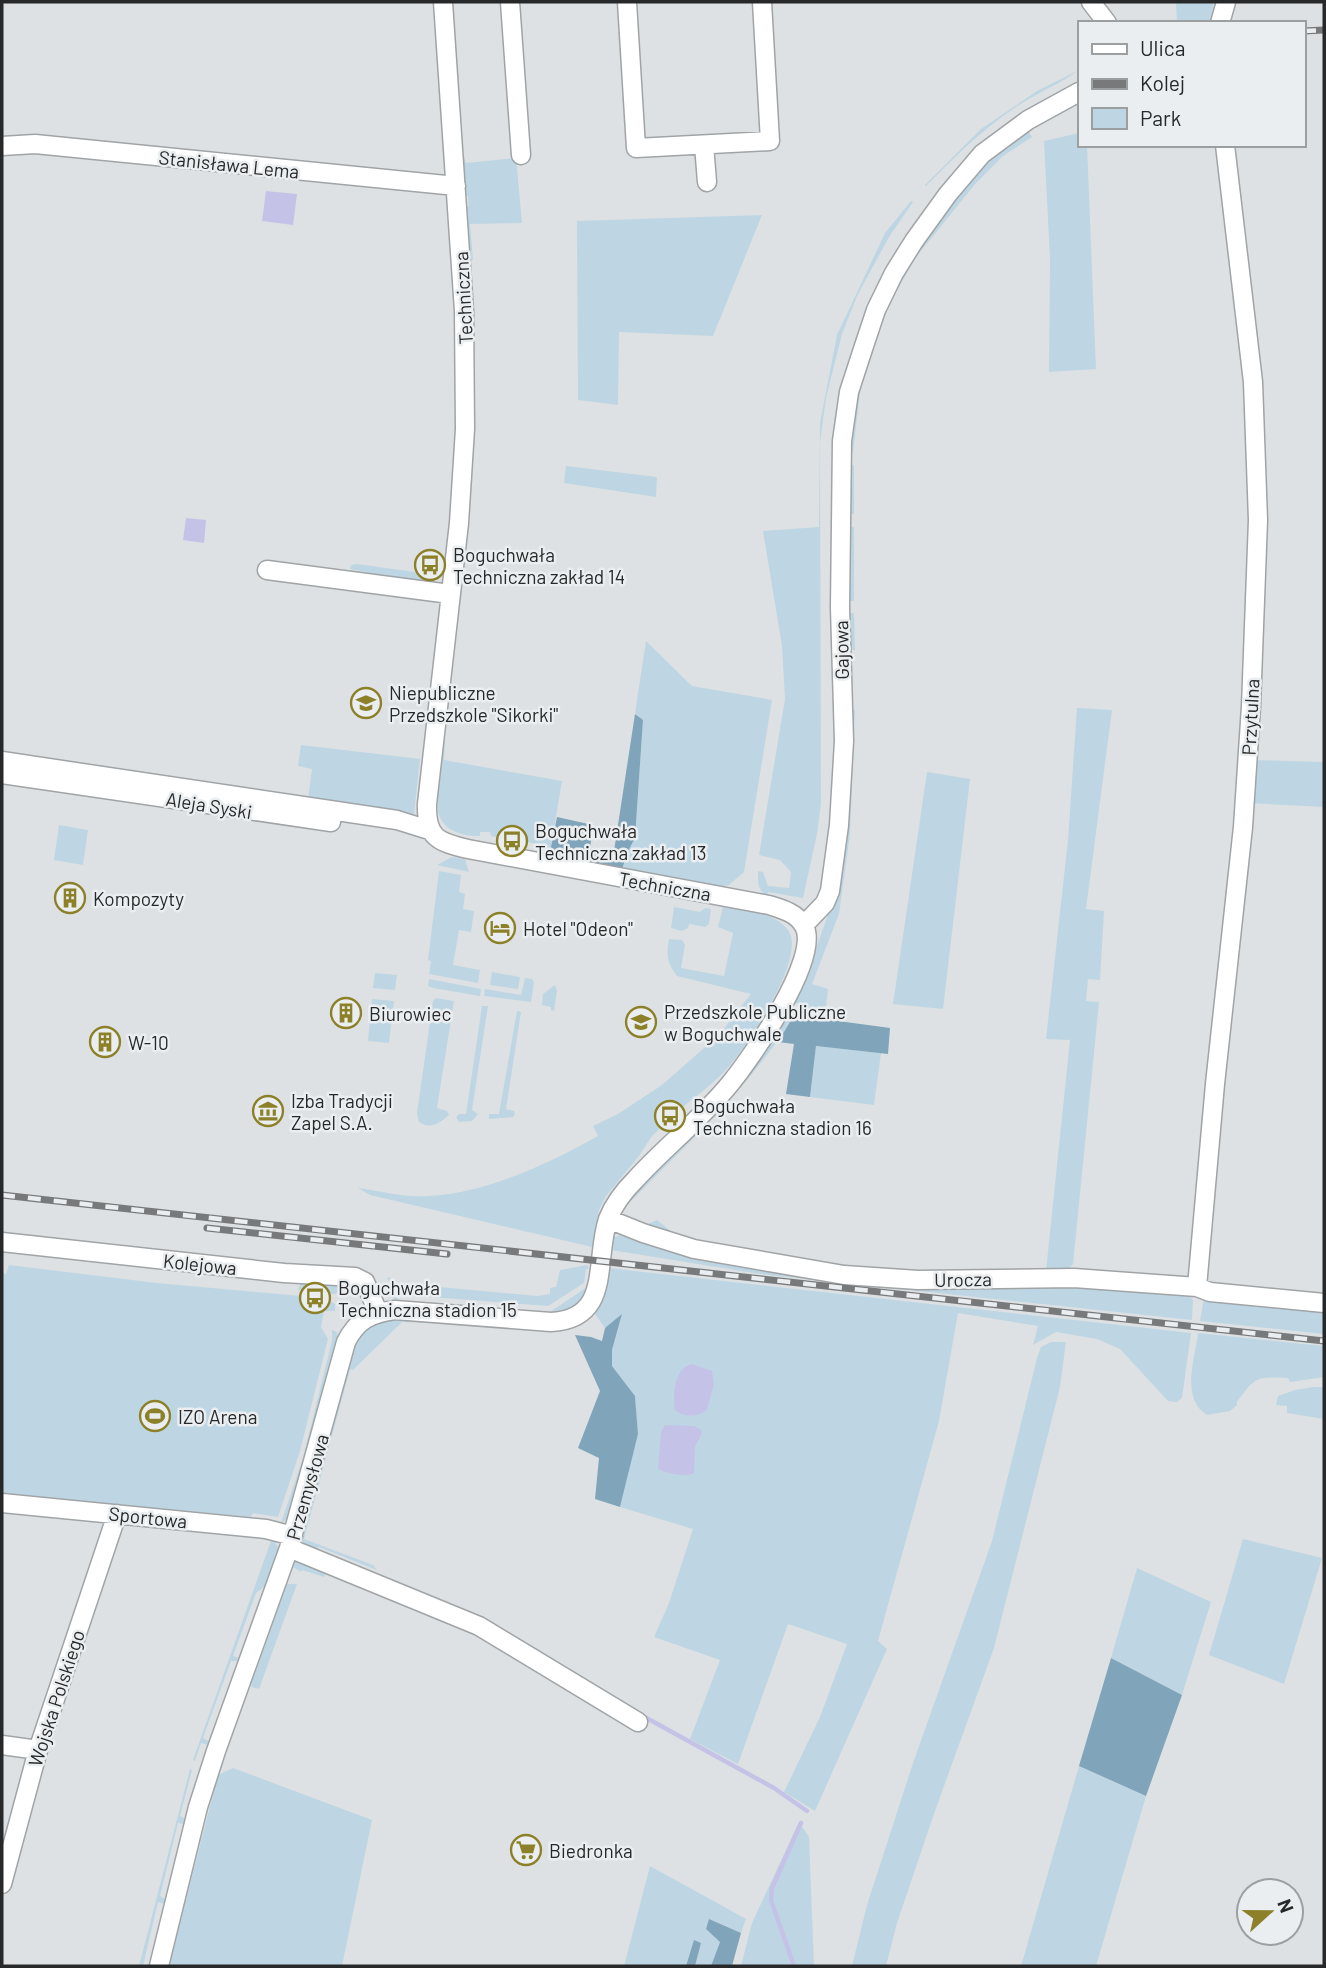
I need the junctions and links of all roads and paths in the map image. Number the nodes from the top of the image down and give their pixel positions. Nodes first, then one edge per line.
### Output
1 (443, 2) edge
2 (510, 2) edge
3 (627, 2) edge
4 (762, 2) edge
5 (1091, 2) edge
6 (1226, 2) edge
7 (1105, 21) edge
8 (1221, 21) edge
9 (1078, 93) edge
10 (704, 145) junction
11 (2, 146) edge
12 (1225, 147) edge
13 (521, 155) dead end
14 (707, 182) dead end
15 (457, 186) junction
16 (267, 570) dead end
17 (450, 594) junction
18 (2, 761) edge
19 (2, 774) edge
20 (59, 776) junction
21 (429, 830) junction
22 (804, 925) junction
23 (608, 1219) junction
24 (2, 1242) edge
25 (1197, 1287) junction
26 (1324, 1303) edge
27 (378, 1312) junction
28 (2, 1503) edge
29 (117, 1514) junction
30 (291, 1542) junction
31 (638, 1722) dead end
32 (2, 1745) edge
33 (38, 1750) junction
34 (2, 1884) edge
35 (159, 1966) edge

1 - 15 street, Techniczna
2 - 13 street
3 - 10 street
4 - 10 street
5 - 7 street
6 - 8 street
9 - 22 street, Gajowa
10 - 14 street
11 - 15 street, Stanisława Lema
12 - 25 street, Przytulna
15 - 17 street, Techniczna
16 - 17 street
17 - 21 street, Techniczna
18 - 20 street, Aleja Syski
19 - 20 street, Aleja Syski
20 - 21 street, Aleja Syski
21 - 22 street, Techniczna
22 - 23 street
23 - 25 street, Urocza
23 - 27 street
24 - 27 street, Kolejowa
25 - 26 street, Urocza
27 - 30 street, Przemysłowa
28 - 29 street, Sportowa
29 - 30 street, Sportowa
29 - 33 street, Wojska Polskiego
30 - 31 street, Sportowa
30 - 35 street, Przemysłowa
32 - 33 street
33 - 34 street, Wojska Polskiego

